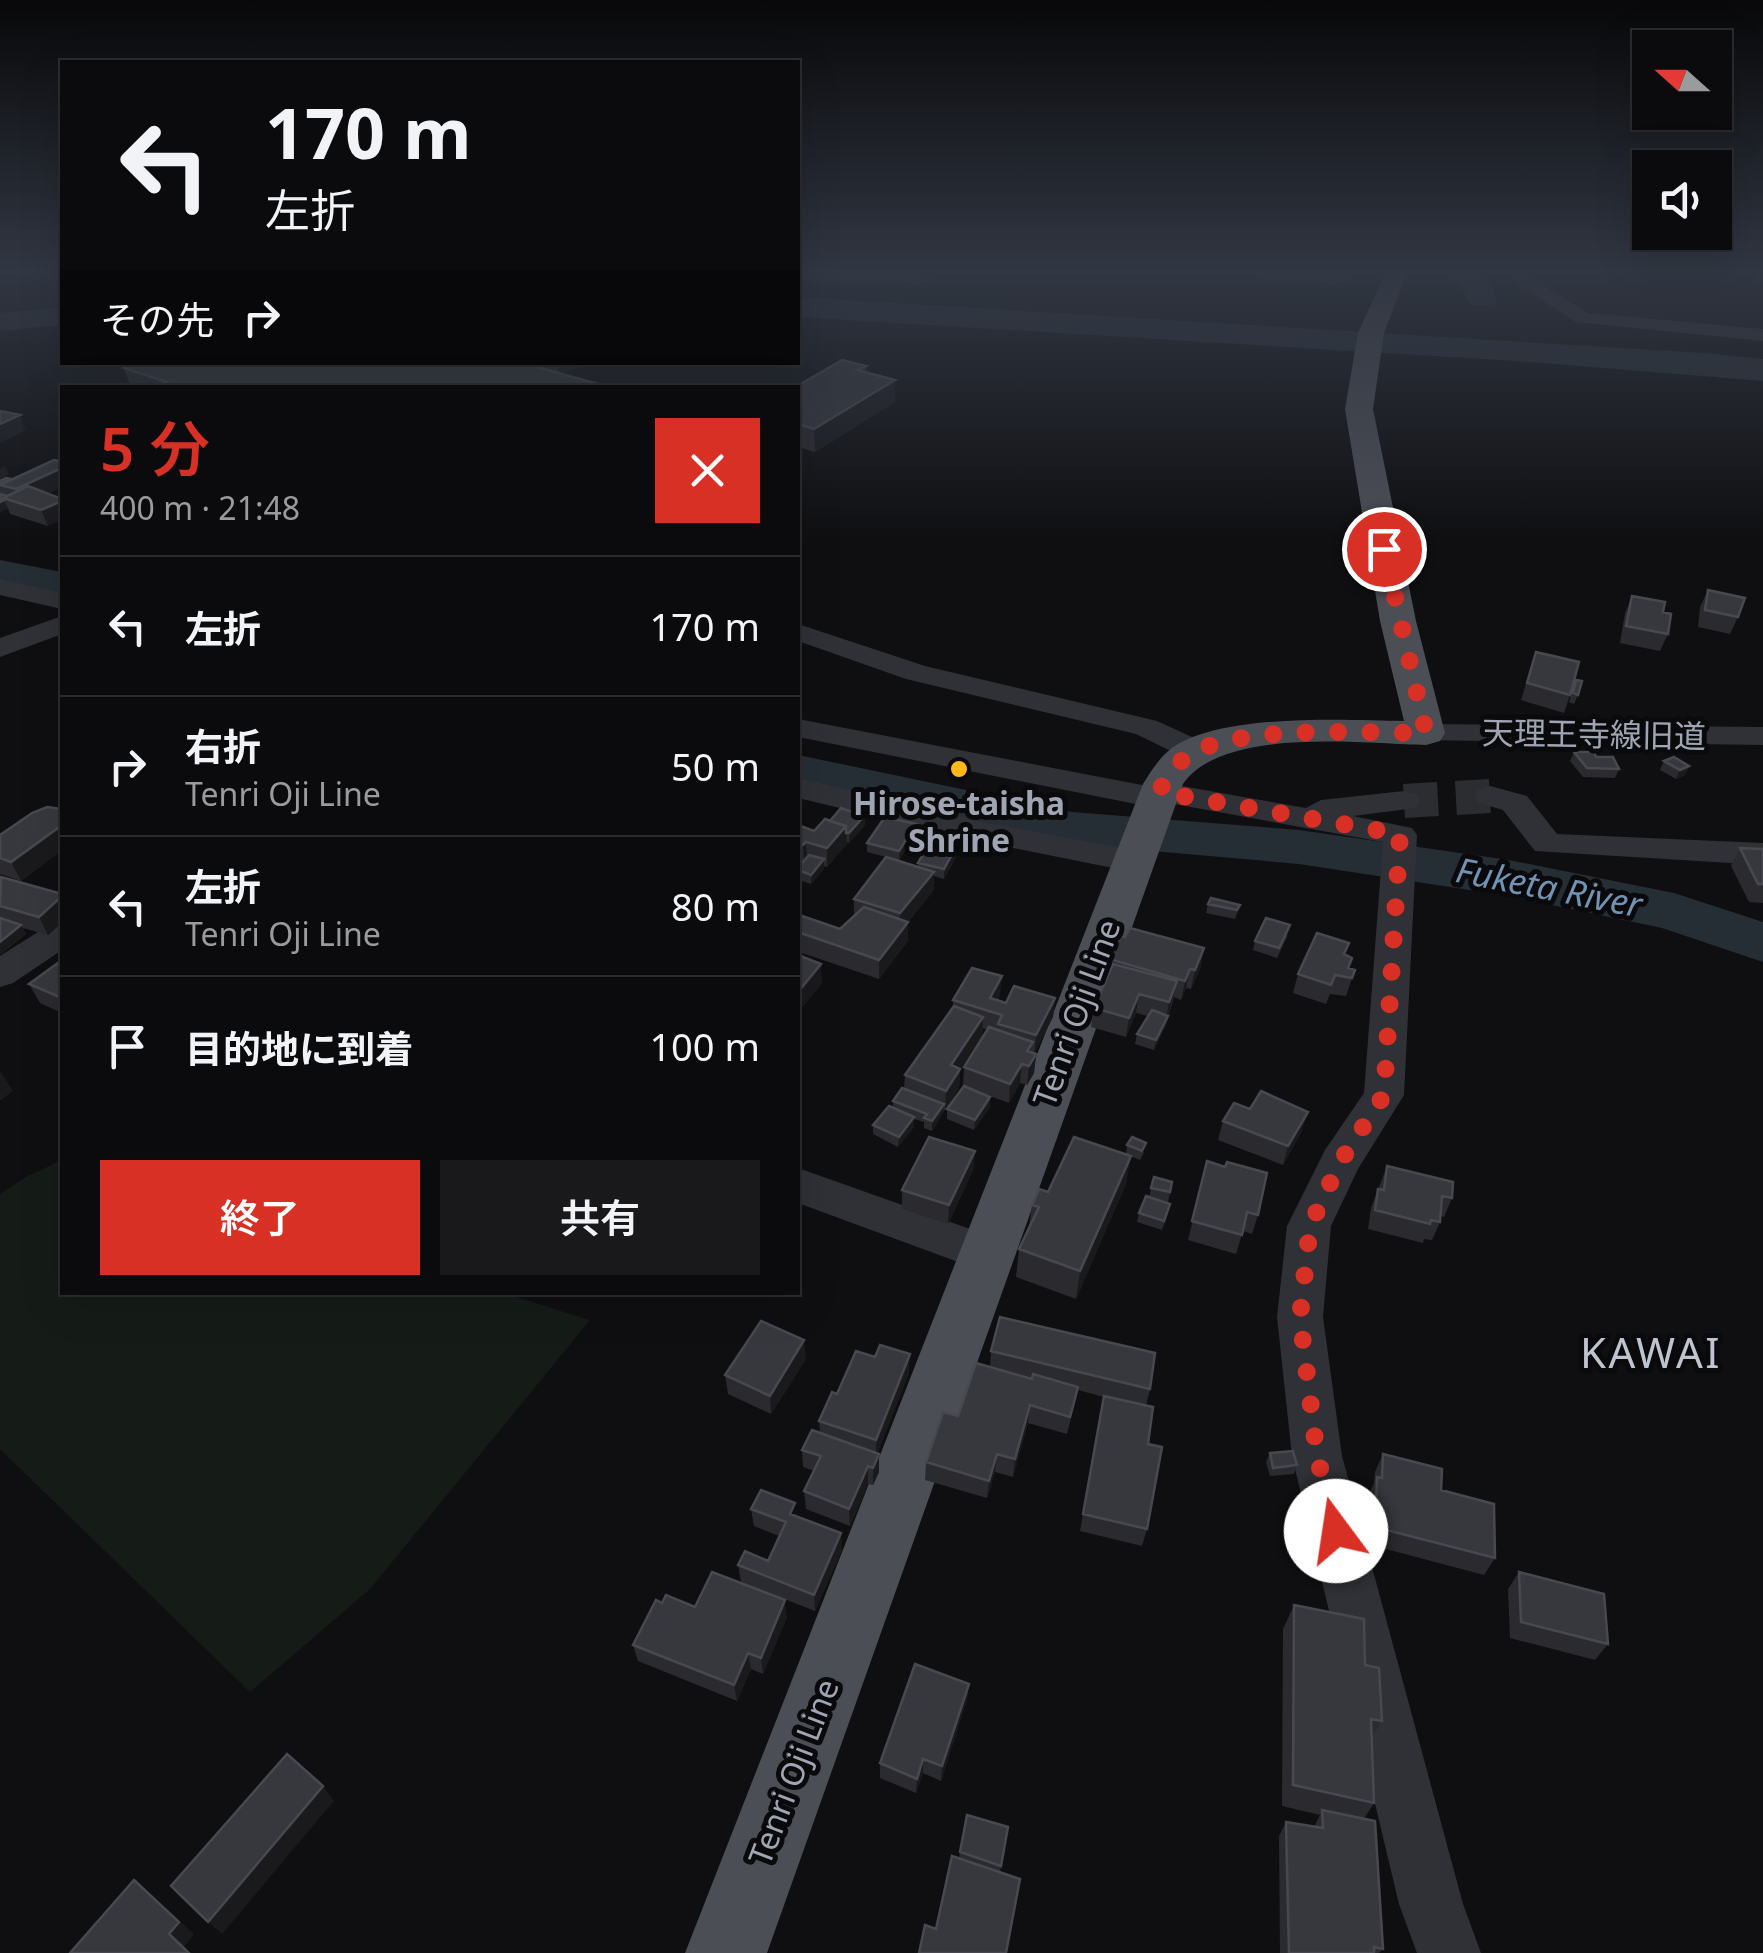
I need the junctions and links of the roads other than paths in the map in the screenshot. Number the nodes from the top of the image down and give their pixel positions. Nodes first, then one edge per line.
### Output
1 (1366, 359) edge
2 (0, 587) edge
3 (60, 601) edge
4 (60, 625) edge
5 (800, 633) edge
6 (0, 648) edge
7 (800, 728) edge
8 (1426, 733) junction
9 (1763, 736) edge
10 (1196, 751) junction
11 (800, 788) edge
12 (1490, 796) tunnel mouth
13 (1404, 801) tunnel mouth
14 (1300, 817) junction
15 (1147, 825) junction
16 (1763, 854) edge
17 (60, 934) edge
18 (0, 974) edge
19 (800, 1185) edge
20 (988, 1254) junction
21 (726, 1953) edge
22 (1450, 1953) edge

1 - 8 main road
2 - 3 street
4 - 6 street
5 - 10 street
7 - 15 street
8 - 9 street, 天理王寺線旧道
8 - 10 main road
10 - 15 main road, Tenri Oji Line
11 - 15 street
12 - 16 street
13 - 14 street
14 - 15 street
14 - 22 street
15 - 20 main road, Tenri Oji Line
17 - 18 street
19 - 20 street
20 - 21 main road, Tenri Oji Line

